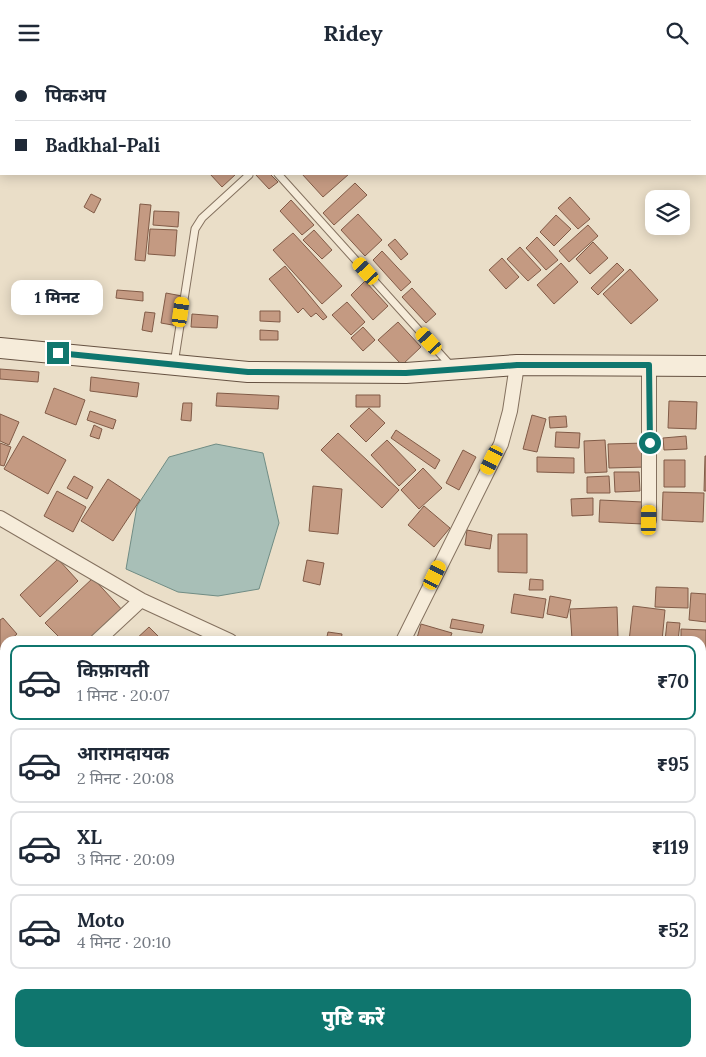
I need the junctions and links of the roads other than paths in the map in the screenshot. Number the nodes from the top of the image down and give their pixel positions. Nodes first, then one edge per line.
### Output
1 (249, 175) edge
2 (279, 175) edge
3 (0, 348) edge
4 (174, 364) junction
5 (517, 365) junction
6 (649, 365) junction
7 (706, 366) edge
8 (454, 369) junction
9 (0, 518) edge
10 (649, 520) dead end
11 (141, 600) junction
12 (101, 636) edge
13 (219, 636) edge
14 (405, 636) edge

1 - 4 lane
2 - 8 lane
3 - 4 street
4 - 8 street
5 - 6 street
5 - 8 street
5 - 14 street
6 - 7 street
6 - 10 street
9 - 11 street
11 - 12 street
11 - 13 street

